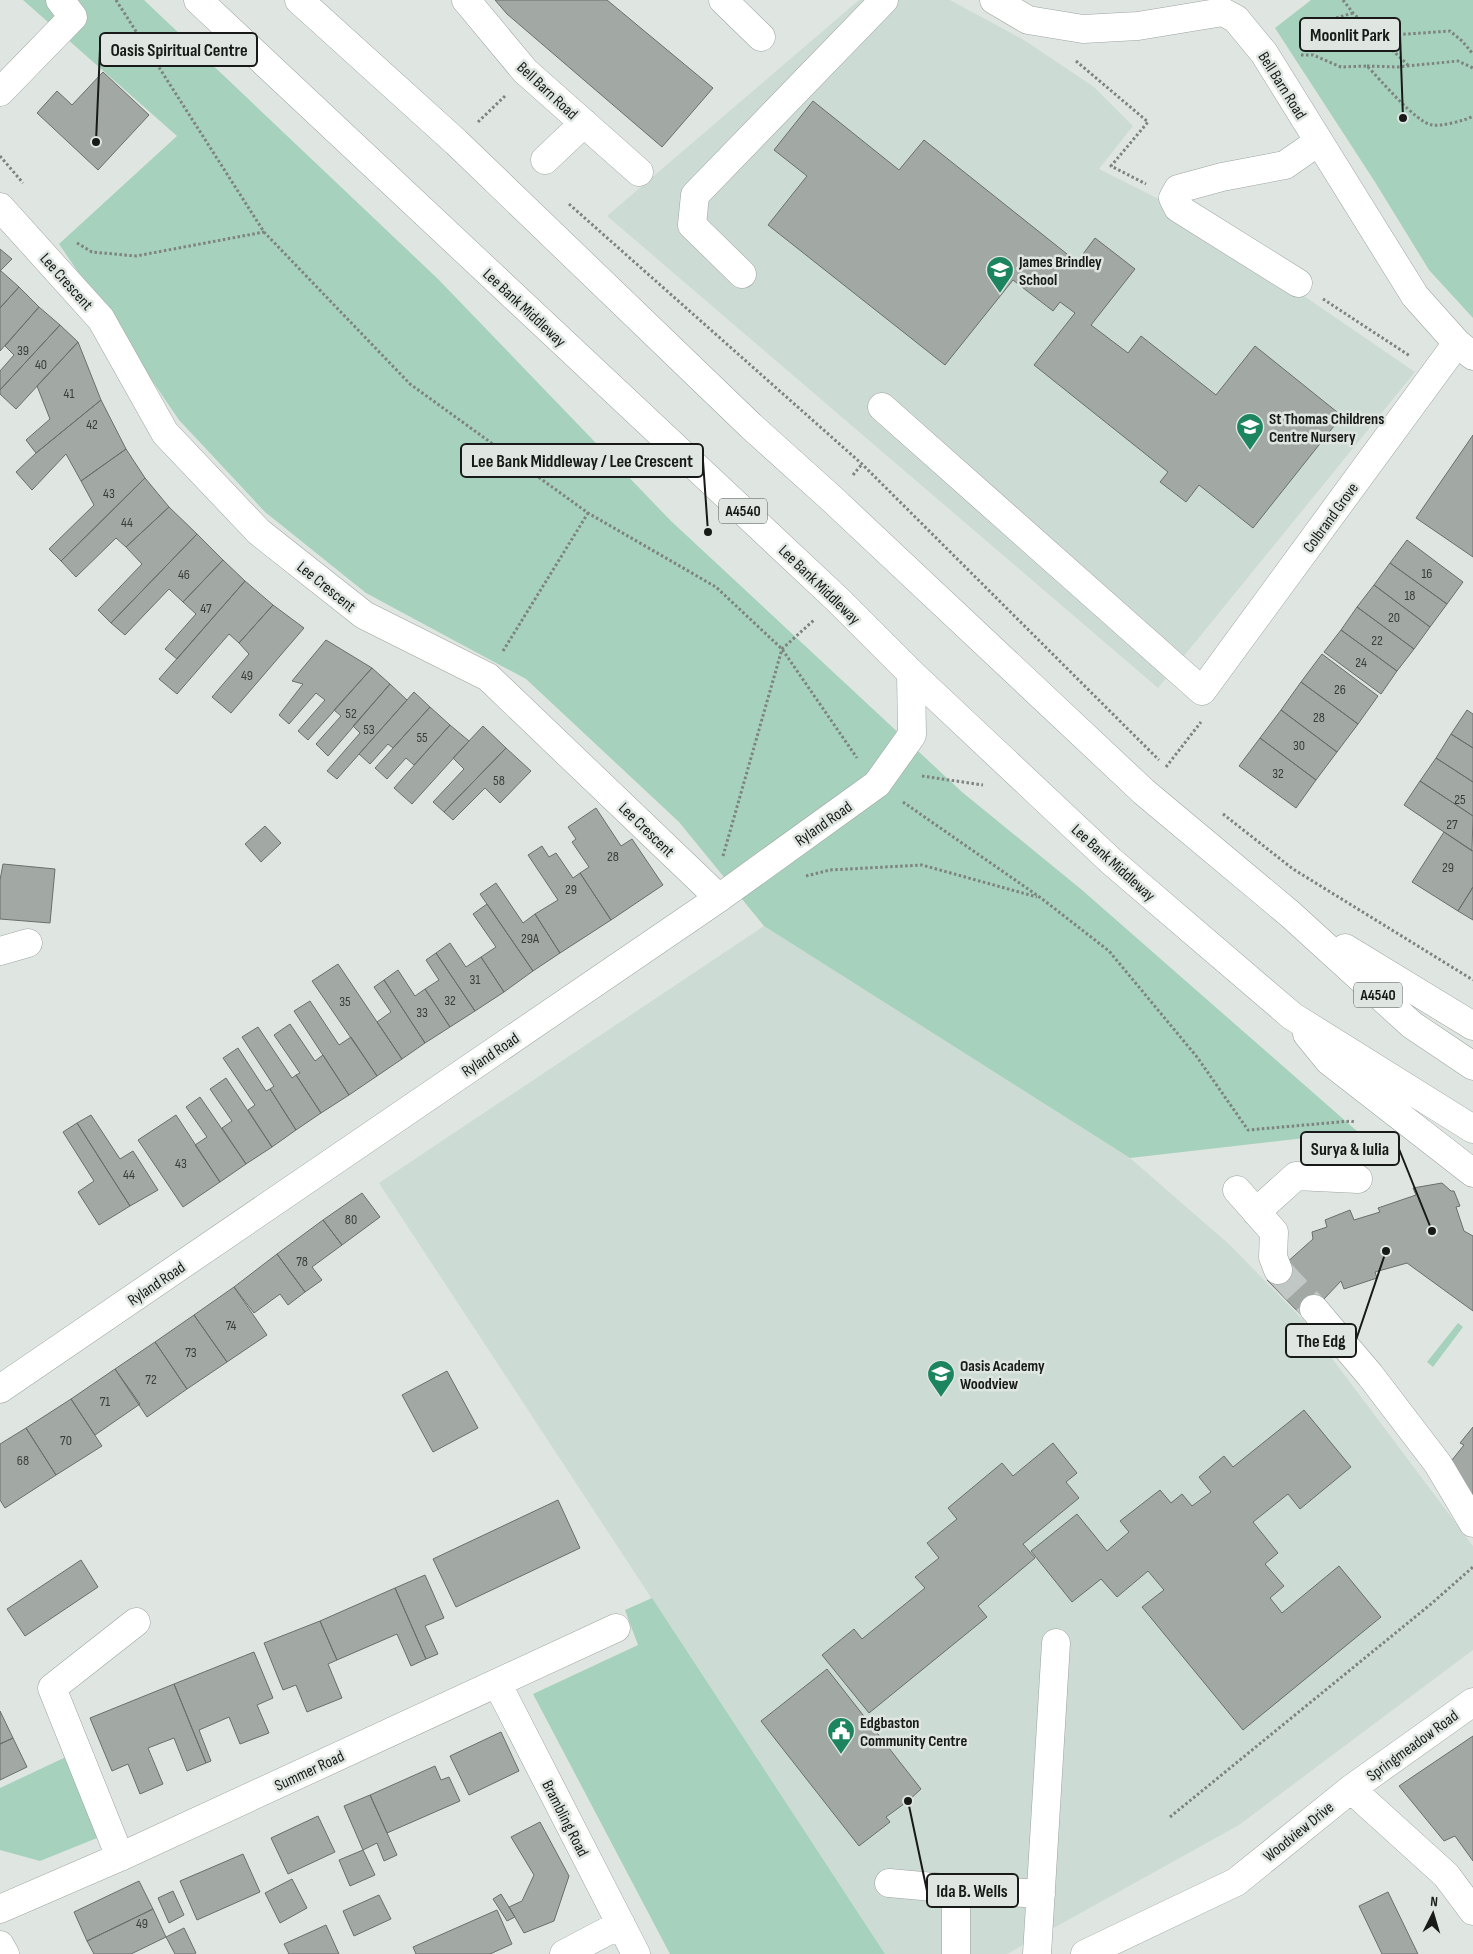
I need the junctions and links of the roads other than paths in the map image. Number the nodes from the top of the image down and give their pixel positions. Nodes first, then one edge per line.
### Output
1 (60, 0) edge
2 (198, 0) edge
3 (300, 0) edge
4 (466, 0) edge
5 (722, 0) edge
6 (884, 0) edge
7 (994, 0) edge
8 (761, 37) dead end
9 (0, 92) edge
10 (584, 123) junction
11 (1318, 142) junction
12 (545, 160) dead end
13 (639, 172) dead end
14 (0, 207) edge
15 (742, 274) dead end
16 (1298, 283) road end
17 (1465, 349) edge
18 (882, 407) dead end
19 (910, 673) junction
20 (719, 898) junction
21 (1290, 914) junction
22 (28, 943) dead end
23 (0, 952) edge
24 (1292, 1016) junction
25 (1473, 1026) edge
26 (1473, 1066) edge
27 (1473, 1129) edge
28 (1473, 1173) edge
29 (1358, 1179) dead end
30 (1237, 1190) dead end
31 (1256, 1212) junction
32 (1278, 1270) tunnel mouth
33 (1314, 1309) tunnel mouth
34 (0, 1389) edge
35 (1473, 1522) edge
36 (136, 1622) dead end
37 (616, 1628) dead end
38 (1056, 1643) dead end
39 (497, 1683) junction
40 (1473, 1702) edge
41 (1351, 1789) junction
42 (120, 1857) junction
43 (890, 1883) dead end
44 (956, 1888) junction
45 (1041, 1894) junction
46 (0, 1909) edge
47 (1473, 1911) edge
48 (621, 1924) junction
49 (0, 1945) edge
50 (1090, 1953) edge
51 (4, 1954) edge
52 (564, 1954) edge
53 (636, 1954) edge
54 (956, 1954) edge
55 (1037, 1954) edge

1 - 9 main road
2 - 19 main road, Lee Bank Middleway / A4540
3 - 21 main road, A4540
4 - 10 main road, Bell Barn Road
5 - 8 main road
6 - 15 main road
7 - 11 main road, Bell Barn Road
10 - 12 main road
10 - 13 main road, Bell Barn Road
11 - 16 main road
11 - 17 main road, Bell Barn Road
14 - 20 main road, Lee Crescent
17 - 18 main road, Colbrand Grove
19 - 20 main road, Ryland Road
19 - 24 main road, Lee Bank Middleway / A4540
20 - 34 main road, Ryland Road
21 - 25 main road
21 - 26 main road, A4540
22 - 23 main road
24 - 27 main road, Lee Bank Middleway / A4540
24 - 28 main road
29 - 31 main road
30 - 31 main road
31 - 32 main road
33 - 35 main road
36 - 42 main road
37 - 39 main road, Summer Road
38 - 45 main road
39 - 42 main road, Summer Road
39 - 48 main road, Brambling Road
40 - 41 main road, Springmeadow Road
41 - 47 main road
41 - 50 main road, Woodview Drive
42 - 46 main road, Summer Road
43 - 44 main road
44 - 45 main road
44 - 54 main road
45 - 55 main road
48 - 52 main road
48 - 53 main road, Brambling Road
49 - 51 main road

